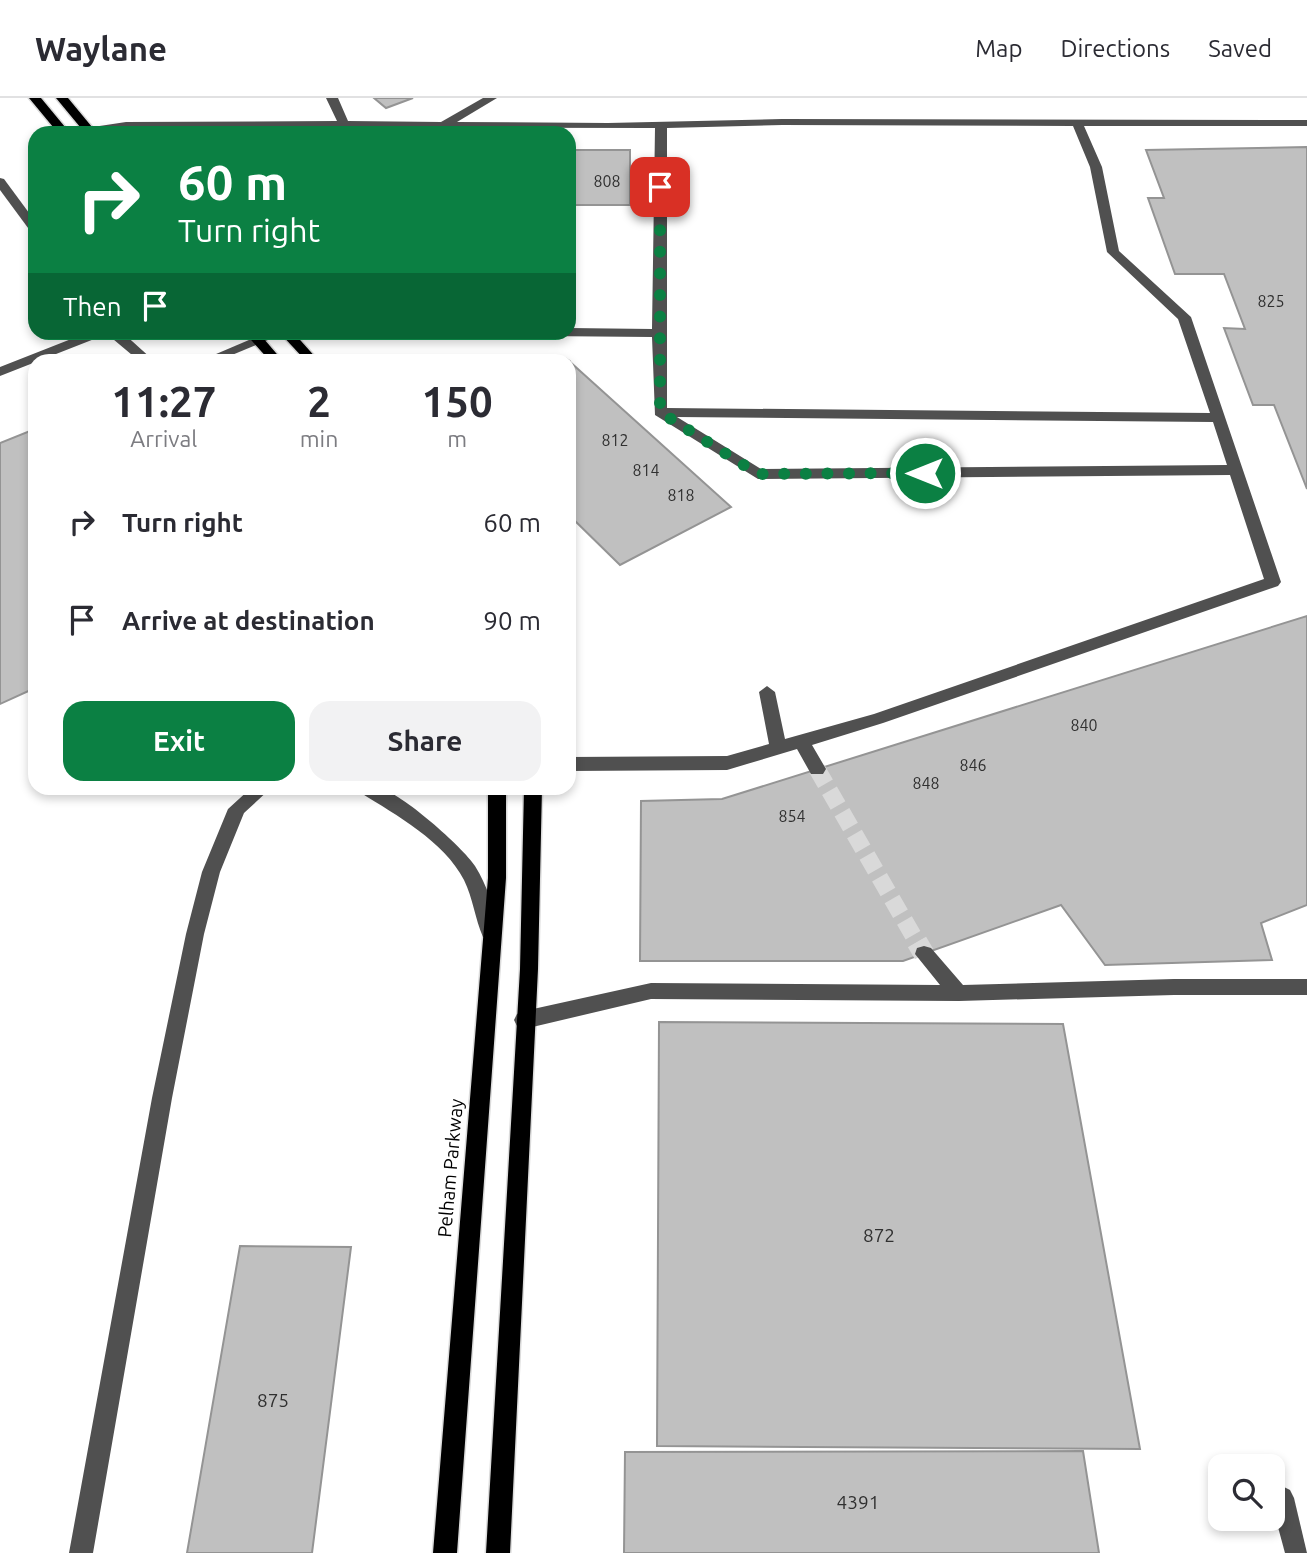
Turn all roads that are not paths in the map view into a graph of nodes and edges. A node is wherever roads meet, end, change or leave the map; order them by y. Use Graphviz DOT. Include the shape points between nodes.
graph roads {
  1 [pos="35,98"];
  2 [pos="62,98"];
  3 [pos="332,98"];
  4 [pos="491,98"];
  5 [pos="1077,122"];
  6 [pos="1307,123"];
  7 [pos="344,124"];
  8 [pos="442,125"];
  9 [pos="661,125"];
  10 [pos="58,126"];
  11 [pos="85,126"];
  12 [pos="119,126"];
  13 [pos="0,182"];
  14 [pos="28,220"];
  15 [pos="576,332"];
  16 [pos="659,333"];
  17 [pos="82,340"];
  18 [pos="122,340"];
  19 [pos="248,340"];
  20 [pos="257,340"];
  21 [pos="291,340"];
  22 [pos="46,354"];
  23 [pos="139,354"];
  24 [pos="221,354"];
  25 [pos="270,354"];
  26 [pos="306,354"];
  27 [pos="28,361"];
  28 [pos="0,372"];
  29 [pos="660,412"];
  30 [pos="1219,418"];
  31 [pos="1234,470"];
  32 [pos="767,692"];
  33 [pos="801,741"];
  34 [pos="778,747"];
  35 [pos="576,764"];
  36 [pos="817,769"];
  37 [pos="254,795"];
  38 [pos="378,795"];
  39 [pos="497,795"];
  40 [pos="533,795"];
  41 [pos="492,939"];
  42 [pos="924,954"];
  43 [pos="1307,987"];
  44 [pos="959,993"];
  45 [pos="524,1020"];
  46 [pos="1285,1509"];
  47 [pos="81,1553"];
  48 [pos="445,1553"];
  49 [pos="498,1553"];
  50 [pos="1297,1553"];
  1 -- 10 [label="main road"];
  2 -- 11 [label="main road"];
  3 -- 7 [label="street"];
  4 -- 8 [label="street"];
  5 -- 6 [label="street"];
  5 -- 9 [label="street"];
  5 -- 30 [label="street" via="1096,167 1114,252 1184,317"];
  7 -- 8 [label="street"];
  7 -- 12 [label="street"];
  8 -- 9 [label="street"];
  9 -- 16 [label="street"];
  13 -- 14 [label="street"];
  15 -- 16 [label="street"];
  16 -- 29 [label="street"];
  17 -- 22 [label="street"];
  18 -- 23 [label="street"];
  19 -- 24 [label="street"];
  20 -- 25 [label="main road"];
  21 -- 26 [label="main road"];
  27 -- 28 [label="street"];
  29 -- 30 [label="street"];
  29 -- 31 [label="street" via="758,474"];
  30 -- 31 [label="street"];
  31 -- 33 [label="street" via="1273,582"];
  32 -- 34 [label="street"];
  33 -- 34 [label="street"];
  33 -- 36 [label="street"];
  34 -- 35 [label="street" via="727,763"];
  37 -- 47 [label="street" via="237,809 211,872 195,934"];
  38 -- 41 [label="street" via="432,833 466,867 483,899"];
  39 -- 41 [label="main road, Pelham Parkway"];
  40 -- 45 [label="main road"];
  41 -- 48 [label="main road, Pelham Parkway"];
  42 -- 44 [label="street"];
  43 -- 44 [label="street"];
  44 -- 45 [label="street" via="651,991"];
  45 -- 49 [label="main road"];
  46 -- 50 [label="street"];
}
